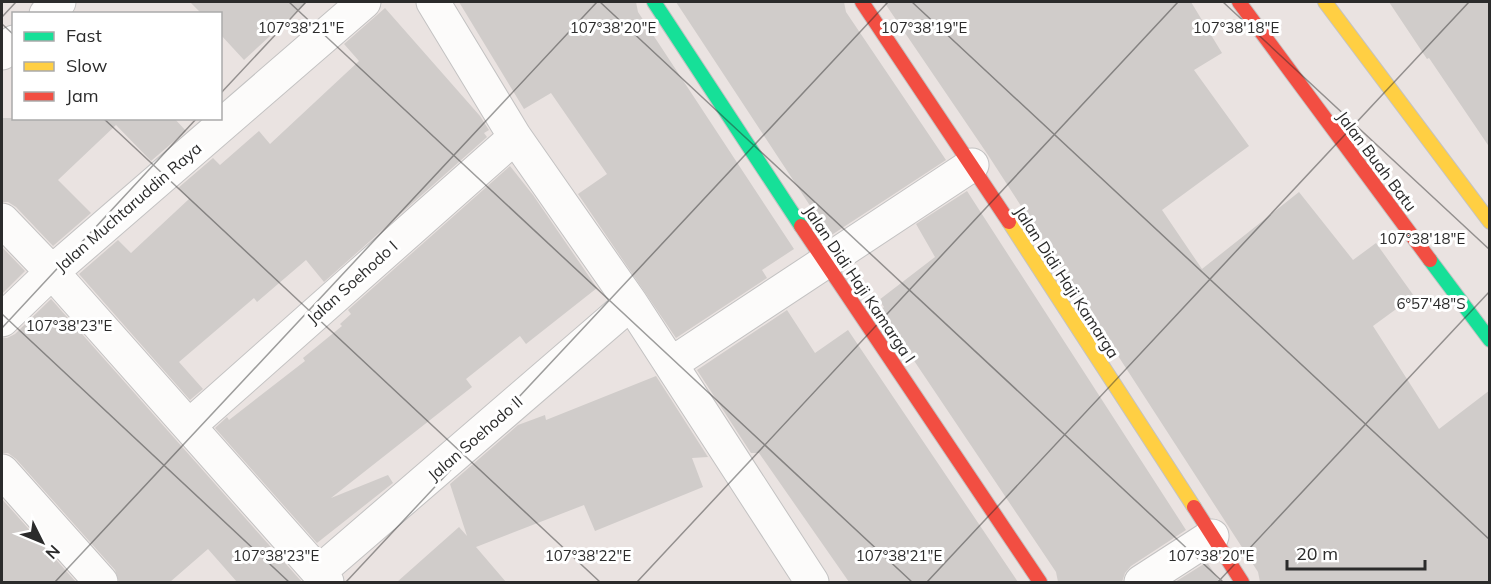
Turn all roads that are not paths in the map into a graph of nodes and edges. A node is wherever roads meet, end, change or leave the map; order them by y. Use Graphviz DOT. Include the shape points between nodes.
graph roads {
  1 [pos="364,2"];
  2 [pos="433,2"];
  3 [pos="654,2"];
  4 [pos="862,2"];
  5 [pos="1239,2"];
  6 [pos="1325,2"];
  7 [pos="515,137"];
  8 [pos="972,165"];
  9 [pos="2,220"];
  10 [pos="1490,222"];
  11 [pos="825,262"];
  12 [pos="52,272"];
  13 [pos="631,303"];
  14 [pos="2,320"];
  15 [pos="1490,340"];
  16 [pos="671,364"];
  17 [pos="189,426"];
  18 [pos="2,471"];
  19 [pos="1212,536"];
  20 [pos="323,577"];
  21 [pos="101,582"];
  22 [pos="811,582"];
  23 [pos="1040,582"];
  24 [pos="1141,582"];
  25 [pos="1242,582"];
  1 -- 12 [label="street, Jalan Muchtaruddin Raya"];
  2 -- 7 [label="street"];
  3 -- 11 [label="street, Jalan Didi Haji Kamarga I"];
  4 -- 8 [label="street, Jalan Didi Haji Kamarga"];
  5 -- 15 [label="street, Jalan Buah Batu"];
  6 -- 10 [label="street"];
  7 -- 13 [label="street"];
  7 -- 17 [label="street, Jalan Soehodo I"];
  8 -- 11 [label="street"];
  8 -- 19 [label="street, Jalan Didi Haji Kamarga"];
  9 -- 12 [label="street"];
  11 -- 16 [label="street"];
  11 -- 23 [label="street, Jalan Didi Haji Kamarga I"];
  12 -- 14 [label="street, Jalan Muchtaruddin Raya"];
  12 -- 17 [label="street"];
  13 -- 16 [label="street"];
  13 -- 20 [label="street, Jalan Soehodo II"];
  16 -- 22 [label="street"];
  17 -- 20 [label="street"];
  18 -- 21 [label="street"];
  19 -- 24 [label="street"];
  19 -- 25 [label="street, Jalan Didi Haji Kamarga"];
}
